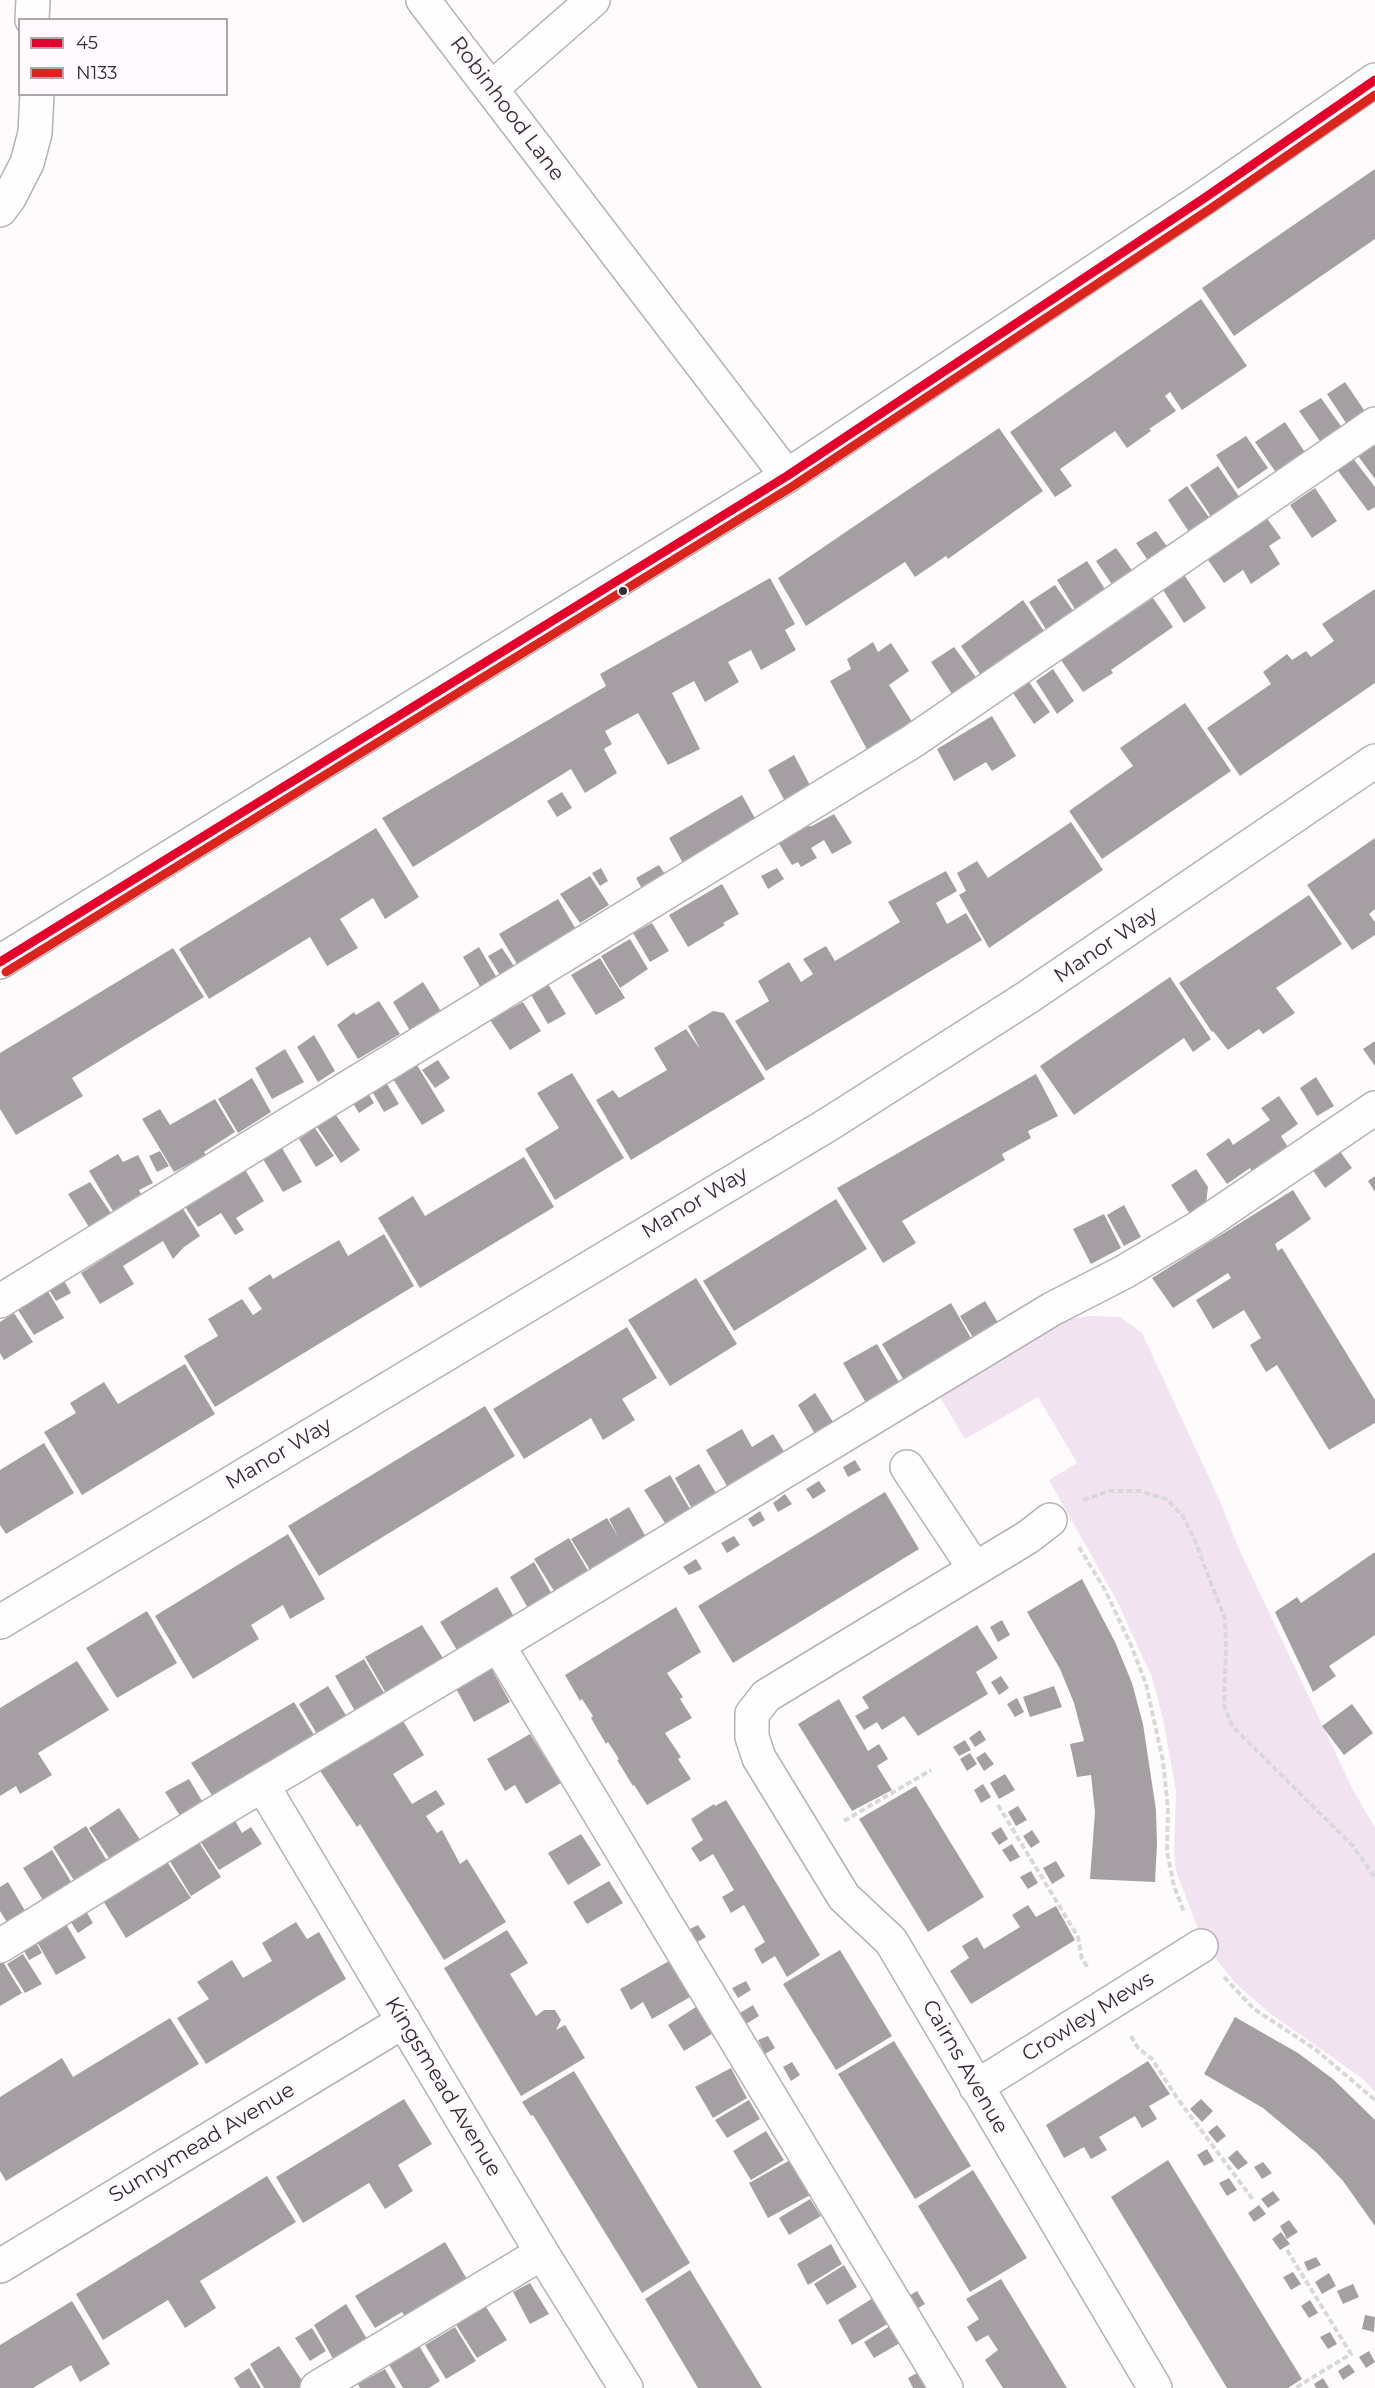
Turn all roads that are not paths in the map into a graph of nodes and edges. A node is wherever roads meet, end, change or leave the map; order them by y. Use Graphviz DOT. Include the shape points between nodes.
graph roads {
  1 [pos="33,0"];
  2 [pos="423,0"];
  3 [pos="593,0"];
  4 [pos="32,18"];
  5 [pos="1375,80"];
  6 [pos="492,88"];
  7 [pos="37,96"];
  8 [pos="0,210"];
  9 [pos="1375,424"];
  10 [pos="787,476"];
  11 [pos="1375,761"];
  12 [pos="0,962"];
  13 [pos="1375,1108"];
  14 [pos="0,1301"];
  15 [pos="907,1467"];
  16 [pos="1050,1520"];
  17 [pos="975,1569"];
  18 [pos="0,1622"];
  19 [pos="498,1645"];
  20 [pos="263,1786"];
  21 [pos="0,1946"];
  22 [pos="1201,1946"];
  23 [pos="404,2021"];
  24 [pos="976,2087"];
  25 [pos="542,2253"];
  26 [pos="0,2266"];
  27 [pos="317,2388"];
  28 [pos="626,2388"];
  29 [pos="946,2388"];
  30 [pos="1155,2388"];
  1 -- 4 [label="street"];
  2 -- 6 [label="street, Robinhood Lane"];
  3 -- 6 [label="street"];
  5 -- 10 [label="street"];
  6 -- 10 [label="street, Robinhood Lane"];
  7 -- 8 [label="street" via="35,133 27,163"];
  9 -- 14 [label="street" via="913,741"];
  10 -- 12 [label="street"];
  11 -- 18 [label="street, Manor Way" via="1038,991 829,1124"];
  13 -- 19 [label="street" via="1198,1228 1052,1309"];
  15 -- 17 [label="street"];
  16 -- 17 [label="street, Cairns Avenue"];
  17 -- 24 [label="street, Cairns Avenue" via="766,1696 752,1714 752,1737 759,1758 844,1897 891,1941"];
  19 -- 20 [label="street"];
  19 -- 29 [label="street"];
  20 -- 21 [label="street"];
  20 -- 23 [label="street, Kingsmead Avenue"];
  22 -- 24 [label="street, Crowley Mews"];
  23 -- 25 [label="street, Kingsmead Avenue"];
  23 -- 26 [label="street, Sunnymead Avenue"];
  24 -- 30 [label="street, Cairns Avenue"];
  25 -- 27 [label="street"];
  25 -- 28 [label="street, Kingsmead Avenue"];
}
